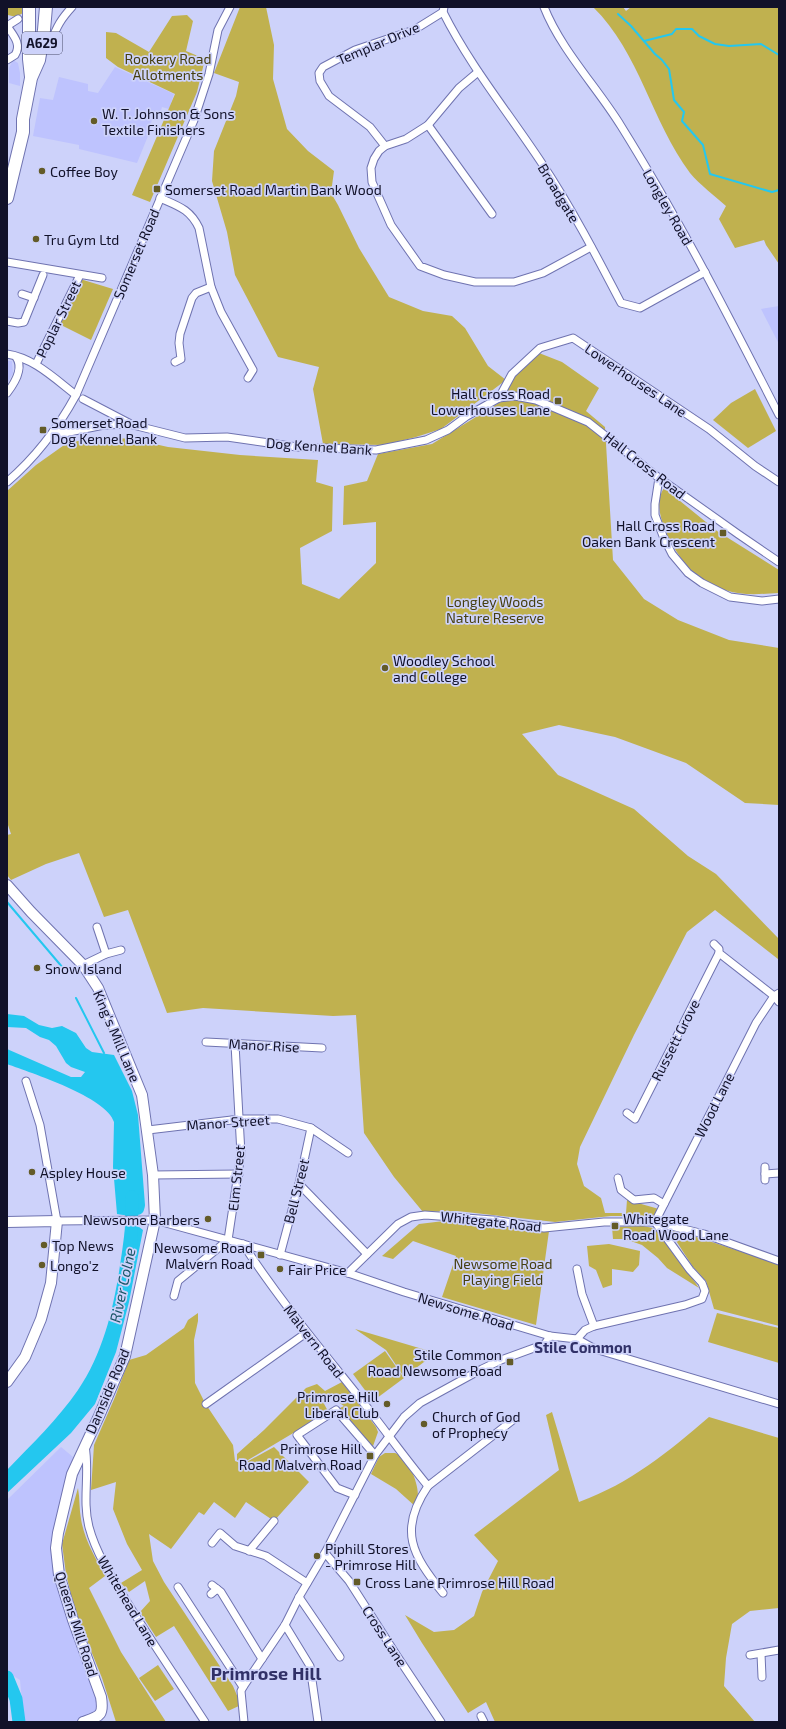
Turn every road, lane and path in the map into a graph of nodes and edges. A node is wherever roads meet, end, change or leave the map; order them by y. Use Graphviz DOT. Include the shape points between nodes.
graph roads {
  1 [pos="29,7"];
  2 [pos="37,7"];
  3 [pos="46,7"];
  4 [pos="72,7"];
  5 [pos="230,7"];
  6 [pos="544,7"];
  7 [pos="444,9"];
  8 [pos="18,19"];
  9 [pos="7,26"];
  10 [pos="54,45"];
  11 [pos="30,46"];
  12 [pos="9,60"];
  13 [pos="478,72"];
  14 [pos="31,78"];
  15 [pos="23,119"];
  16 [pos="428,125"];
  17 [pos="385,146"];
  18 [pos="7,165"];
  19 [pos="7,198"];
  20 [pos="160,198"];
  21 [pos="492,214"];
  22 [pos="591,246"];
  23 [pos="7,262"];
  24 [pos="705,272"];
  25 [pos="43,275"];
  26 [pos="80,275"];
  27 [pos="102,278"];
  28 [pos="211,287"];
  29 [pos="22,294"];
  30 [pos="34,298"];
  31 [pos="7,321"];
  32 [pos="7,354"];
  33 [pos="16,357"];
  34 [pos="181,361"];
  35 [pos="36,364"];
  36 [pos="248,378"];
  37 [pos="7,393"];
  38 [pos="76,395"];
  39 [pos="499,398"];
  40 [pos="83,399"];
  41 [pos="779,415"];
  42 [pos="129,424"];
  43 [pos="53,432"];
  44 [pos="659,478"];
  45 [pos="7,482"];
  46 [pos="779,482"];
  47 [pos="779,562"];
  48 [pos="779,599"];
  49 [pos="7,885"];
  50 [pos="97,927"];
  51 [pos="714,944"];
  52 [pos="121,950"];
  53 [pos="719,953"];
  54 [pos="106,954"];
  55 [pos="83,965"];
  56 [pos="777,997"];
  57 [pos="206,1042"];
  58 [pos="235,1044"];
  59 [pos="322,1048"];
  60 [pos="26,1080"];
  61 [pos="627,1113"];
  62 [pos="240,1119"];
  63 [pos="312,1128"];
  64 [pos="148,1130"];
  65 [pos="348,1153"];
  66 [pos="779,1173"];
  67 [pos="239,1174"];
  68 [pos="765,1174"];
  69 [pos="153,1175"];
  70 [pos="618,1178"];
  71 [pos="299,1184"];
  72 [pos="664,1204"];
  73 [pos="57,1221"];
  74 [pos="153,1221"];
  75 [pos="7,1222"];
  76 [pos="655,1222"];
  77 [pos="228,1240"];
  78 [pos="243,1244"];
  79 [pos="280,1254"];
  80 [pos="367,1254"];
  81 [pos="779,1261"];
  82 [pos="577,1269"];
  83 [pos="348,1274"];
  84 [pos="174,1296"];
  85 [pos="594,1326"];
  86 [pos="306,1332"];
  87 [pos="550,1336"];
  88 [pos="577,1339"];
  89 [pos="7,1382"];
  90 [pos="206,1404"];
  91 [pos="779,1404"];
  92 [pos="513,1420"];
  93 [pos="389,1435"];
  94 [pos="84,1445"];
  95 [pos="375,1455"];
  96 [pos="428,1486"];
  97 [pos="356,1494"];
  98 [pos="274,1521"];
  99 [pos="212,1543"];
  100 [pos="249,1551"];
  101 [pos="325,1553"];
  102 [pos="307,1583"];
  103 [pos="178,1587"];
  104 [pos="443,1593"];
  105 [pos="211,1594"];
  106 [pos="299,1597"];
  107 [pos="285,1625"];
  108 [pos="779,1650"];
  109 [pos="761,1654"];
  110 [pos="750,1655"];
  111 [pos="340,1657"];
  112 [pos="262,1659"];
  113 [pos="762,1677"];
  114 [pos="243,1687"];
  115 [pos="83,1722"];
  116 [pos="205,1722"];
  117 [pos="244,1722"];
  118 [pos="318,1722"];
  119 [pos="441,1722"];
  1 -- 11 [label="highway, A629"];
  2 -- 11 [label="highway" via="37,25"];
  3 -- 14 [label="highway, A629" via="39,60"];
  4 -- 10 [label="street" via="63,10 51,42"];
  5 -- 20 [label="street, Somerset Road" via="218,30 209,74 194,120"];
  6 -- 24 [label="street, Longley Road" via="559,36 621,125"];
  7 -- 13 [label="street, Broadgate" via="457,40"];
  7 -- 17 [label="street, Templar Drive" via="414,30 355,50 322,67 319,73 320,81 330,96 370,127"];
  8 -- 9 [label="street"];
  9 -- 12 [label="street" via="17,41 18,51"];
  11 -- 14 [label="highway, A629"];
  13 -- 16 [label="street" via="459,88"];
  13 -- 22 [label="street, Broadgate" via="542,164"];
  14 -- 15 [label="highway, A629"];
  15 -- 18 [label="highway, A629" via="14,135"];
  15 -- 19 [label="highway, A629" via="23,132"];
  16 -- 17 [label="street" via="406,139"];
  16 -- 21 [label="street"];
  17 -- 22 [label="street" via="374,159 371,168 372,182 391,225 420,266 475,282 514,282 544,273"];
  20 -- 28 [label="street" via="190,212 195,220"];
  20 -- 38 [label="street, Somerset Road"];
  22 -- 24 [label="street, Broadgate" via="621,303 640,308"];
  23 -- 26 [label="street, Poplar Street"];
  24 -- 41 [label="street, Longley Road"];
  25 -- 30 [label="street"];
  26 -- 27 [label="street, Poplar Street"];
  26 -- 35 [label="street, Poplar Street"];
  28 -- 34 [label="street" via="196,293 192,298 180,334"];
  28 -- 36 [label="street" via="221,312 256,371"];
  29 -- 30 [label="street"];
  30 -- 31 [label="street" via="24,322"];
  32 -- 33 [label="street"];
  33 -- 35 [label="street"];
  33 -- 37 [label="street" via="16,381"];
  35 -- 38 [label="street"];
  38 -- 43 [label="street, Somerset Road"];
  39 -- 42 [label="street, Dog Kennel Bank" via="448,430 426,440 376,450 297,447 227,437 185,438"];
  39 -- 44 [label="street, Hall Cross Road" via="515,396 536,400 588,422"];
  39 -- 46 [label="street, Lowerhouses Lane" via="512,374 540,348 573,338 709,429"];
  40 -- 42 [label="street, Dog Kennel Bank"];
  42 -- 43 [label="street, Dog Kennel Bank" via="104,425 64,433"];
  43 -- 45 [label="street, Somerset Road"];
  44 -- 47 [label="street, Hall Cross Road"];
  44 -- 48 [label="street" via="655,515 672,554 688,573 730,597 762,602"];
  49 -- 55 [label="street, King's Mill Lane"];
  50 -- 54 [label="street"];
  51 -- 53 [label="street"];
  52 -- 54 [label="street"];
  53 -- 56 [label="street"];
  53 -- 61 [label="street, Russett Grove" via="635,1118"];
  54 -- 55 [label="street"];
  55 -- 64 [label="street, King's Mill Lane" via="98,988 142,1095"];
  56 -- 72 [label="street, Wood Lane" via="756,1023"];
  57 -- 58 [label="street, Manor Rise"];
  58 -- 59 [label="street, Manor Rise"];
  58 -- 62 [label="street, Elm Street"];
  60 -- 73 [label="street" via="40,1125"];
  62 -- 63 [label="street, Manor Street" via="278,1118"];
  62 -- 64 [label="street, Manor Street"];
  62 -- 67 [label="street, Elm Street"];
  63 -- 65 [label="street, Manor Street"];
  63 -- 71 [label="street, Bell Street"];
  64 -- 69 [label="street, King's Mill Lane"];
  66 -- 68 [label="street"];
  67 -- 69 [label="street"];
  67 -- 77 [label="street, Elm Street"];
  69 -- 74 [label="street, King's Mill Lane"];
  70 -- 72 [label="street" via="621,1190 634,1200 654,1198"];
  71 -- 79 [label="street, Bell Street"];
  71 -- 80 [label="street"];
  72 -- 76 [label="street, Wood Lane"];
  73 -- 74 [label="street, Newsome Road"];
  73 -- 75 [label="street"];
  73 -- 89 [label="street" via="51,1283 41,1319 25,1357"];
  74 -- 77 [label="street, Newsome Road"];
  74 -- 94 [label="street, Damside Road" via="125,1356"];
  76 -- 80 [label="street, Whitegate Road" via="604,1222 544,1228 492,1220 425,1215 411,1217 398,1224"];
  76 -- 81 [label="street, Whitegate Road" via="704,1234"];
  76 -- 85 [label="street" via="702,1283 705,1291 702,1299"];
  77 -- 78 [label="street, Newsome Road"];
  77 -- 84 [label="street" via="178,1281"];
  78 -- 79 [label="street, Newsome Road"];
  78 -- 86 [label="street, Malvern Road"];
  79 -- 83 [label="street, Newsome Road"];
  80 -- 83 [label="street, Whitegate Road"];
  82 -- 85 [label="street" via="582,1294"];
  83 -- 87 [label="street, Newsome Road"];
  85 -- 88 [label="street" via="585,1330"];
  86 -- 90 [label="street"];
  86 -- 93 [label="street, Malvern Road"];
  87 -- 88 [label="street, Newsome Road"];
  87 -- 93 [label="street" via="545,1344 501,1360 420,1403"];
  88 -- 91 [label="street, Newsome Road" via="596,1349"];
  92 -- 96 [label="street"];
  93 -- 95 [label="street"];
  93 -- 96 [label="street, Malvern Road"];
  94 -- 115 [label="street, Queens Mill Road" via="72,1474 56,1548 62,1586 101,1697 102,1712"];
  94 -- 116 [label="street, Whitehead Lane" via="87,1461 86,1515 96,1546 109,1574"];
  95 -- 97 [label="street"];
  95 -- 97 [label="street" via="336,1410 296,1435 337,1488"];
  96 -- 104 [label="street" via="418,1500 411,1525 413,1549"];
  97 -- 101 [label="street"];
  98 -- 100 [label="street"];
  99 -- 100 [label="street" via="220,1533 235,1546"];
  100 -- 102 [label="street" via="266,1556"];
  101 -- 102 [label="street"];
  101 -- 119 [label="street, Cross Lane" via="349,1581"];
  102 -- 106 [label="street"];
  103 -- 114 [label="street"];
  105 -- 112 [label="street" via="215,1587 220,1592"];
  106 -- 107 [label="street"];
  106 -- 111 [label="street"];
  107 -- 112 [label="street"];
  107 -- 118 [label="street" via="310,1666"];
  108 -- 109 [label="street"];
  109 -- 110 [label="street"];
  109 -- 113 [label="street"];
  112 -- 114 [label="street"];
  114 -- 117 [label="street" via="241,1692"];
}
